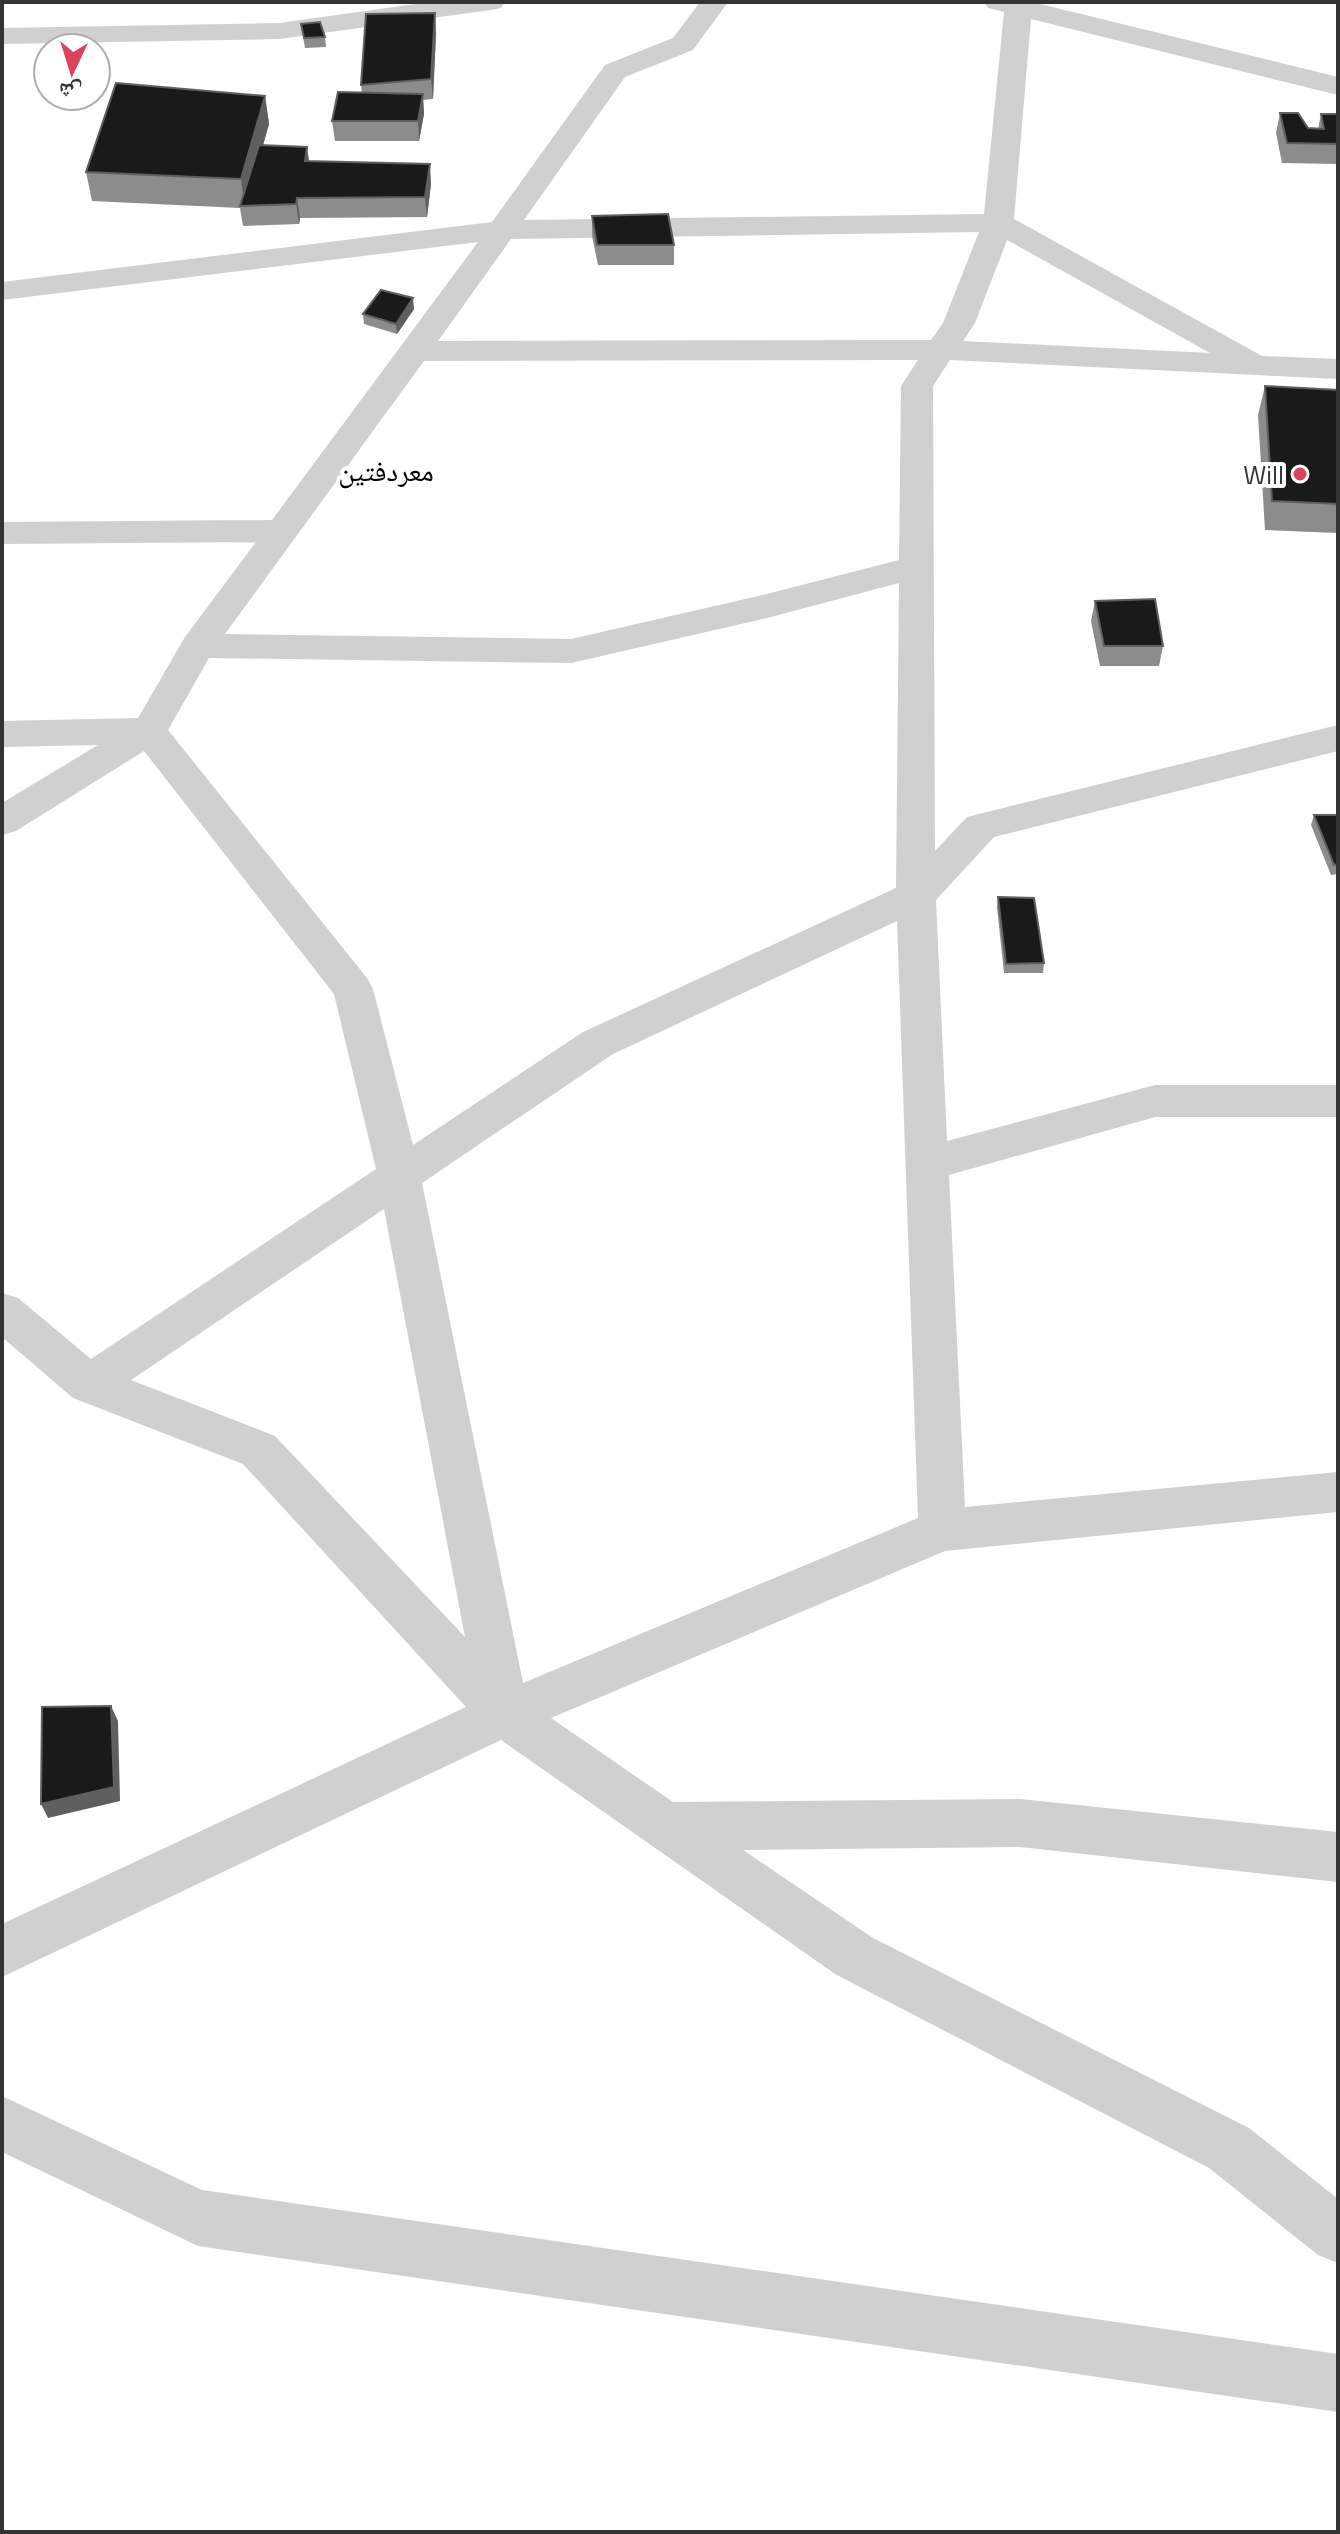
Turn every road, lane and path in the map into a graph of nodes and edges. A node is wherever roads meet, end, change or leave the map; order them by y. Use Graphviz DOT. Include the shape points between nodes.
graph roads {
  1 [pos="491,2"];
  2 [pos="714,2"];
  3 [pos="1008,4"];
  4 [pos="2,36"];
  5 [pos="1338,86"];
  6 [pos="998,223"];
  7 [pos="501,230"];
  8 [pos="2,291"];
  9 [pos="940,350"];
  10 [pos="413,351"];
  11 [pos="1255,365"];
  12 [pos="1338,369"];
  13 [pos="279,531"];
  14 [pos="2,533"];
  15 [pos="916,567"];
  16 [pos="198,646"];
  17 [pos="149,731"];
  18 [pos="2,734"];
  19 [pos="1338,738"];
  20 [pos="2,821"];
  21 [pos="916,896"];
  22 [pos="1338,1101"];
  23 [pos="927,1164"];
  24 [pos="399,1176"];
  25 [pos="2,1311"];
  26 [pos="89,1384"];
  27 [pos="1338,1492"];
  28 [pos="942,1530"];
  29 [pos="504,1714"];
  30 [pos="665,1826"];
  31 [pos="1338,1857"];
  32 [pos="2,1951"];
  33 [pos="2,2123"];
  34 [pos="1338,2235"];
  35 [pos="1338,2383"];
  1 -- 4 [label="street" via="279,31"];
  2 -- 7 [label="street" via="683,44 615,71"];
  3 -- 5 [label="street"];
  3 -- 6 [label="street"];
  6 -- 7 [label="street"];
  6 -- 9 [label="street" via="959,323"];
  6 -- 11 [label="street"];
  7 -- 8 [label="street"];
  7 -- 10 [label="street"];
  9 -- 10 [label="street"];
  9 -- 11 [label="street"];
  9 -- 15 [label="street" via="917,386"];
  10 -- 13 [label="street"];
  11 -- 12 [label="street"];
  13 -- 14 [label="street"];
  13 -- 16 [label="street"];
  15 -- 16 [label="street" via="571,651"];
  15 -- 21 [label="street"];
  16 -- 17 [label="street"];
  17 -- 18 [label="street"];
  17 -- 20 [label="street"];
  17 -- 24 [label="street" via="353,989"];
  19 -- 21 [label="street" via="981,827"];
  21 -- 23 [label="street"];
  21 -- 24 [label="street" via="598,1043"];
  22 -- 23 [label="street" via="1155,1101"];
  23 -- 28 [label="street"];
  24 -- 26 [label="street"];
  24 -- 29 [label="street"];
  25 -- 26 [label="street"];
  26 -- 29 [label="street" via="259,1450"];
  27 -- 28 [label="street"];
  28 -- 29 [label="street"];
  29 -- 30 [label="street"];
  29 -- 32 [label="street"];
  30 -- 31 [label="street" via="1020,1823"];
  30 -- 34 [label="street" via="854,1956 1229,2148"];
  33 -- 35 [label="street" via="198,2218"];
}
